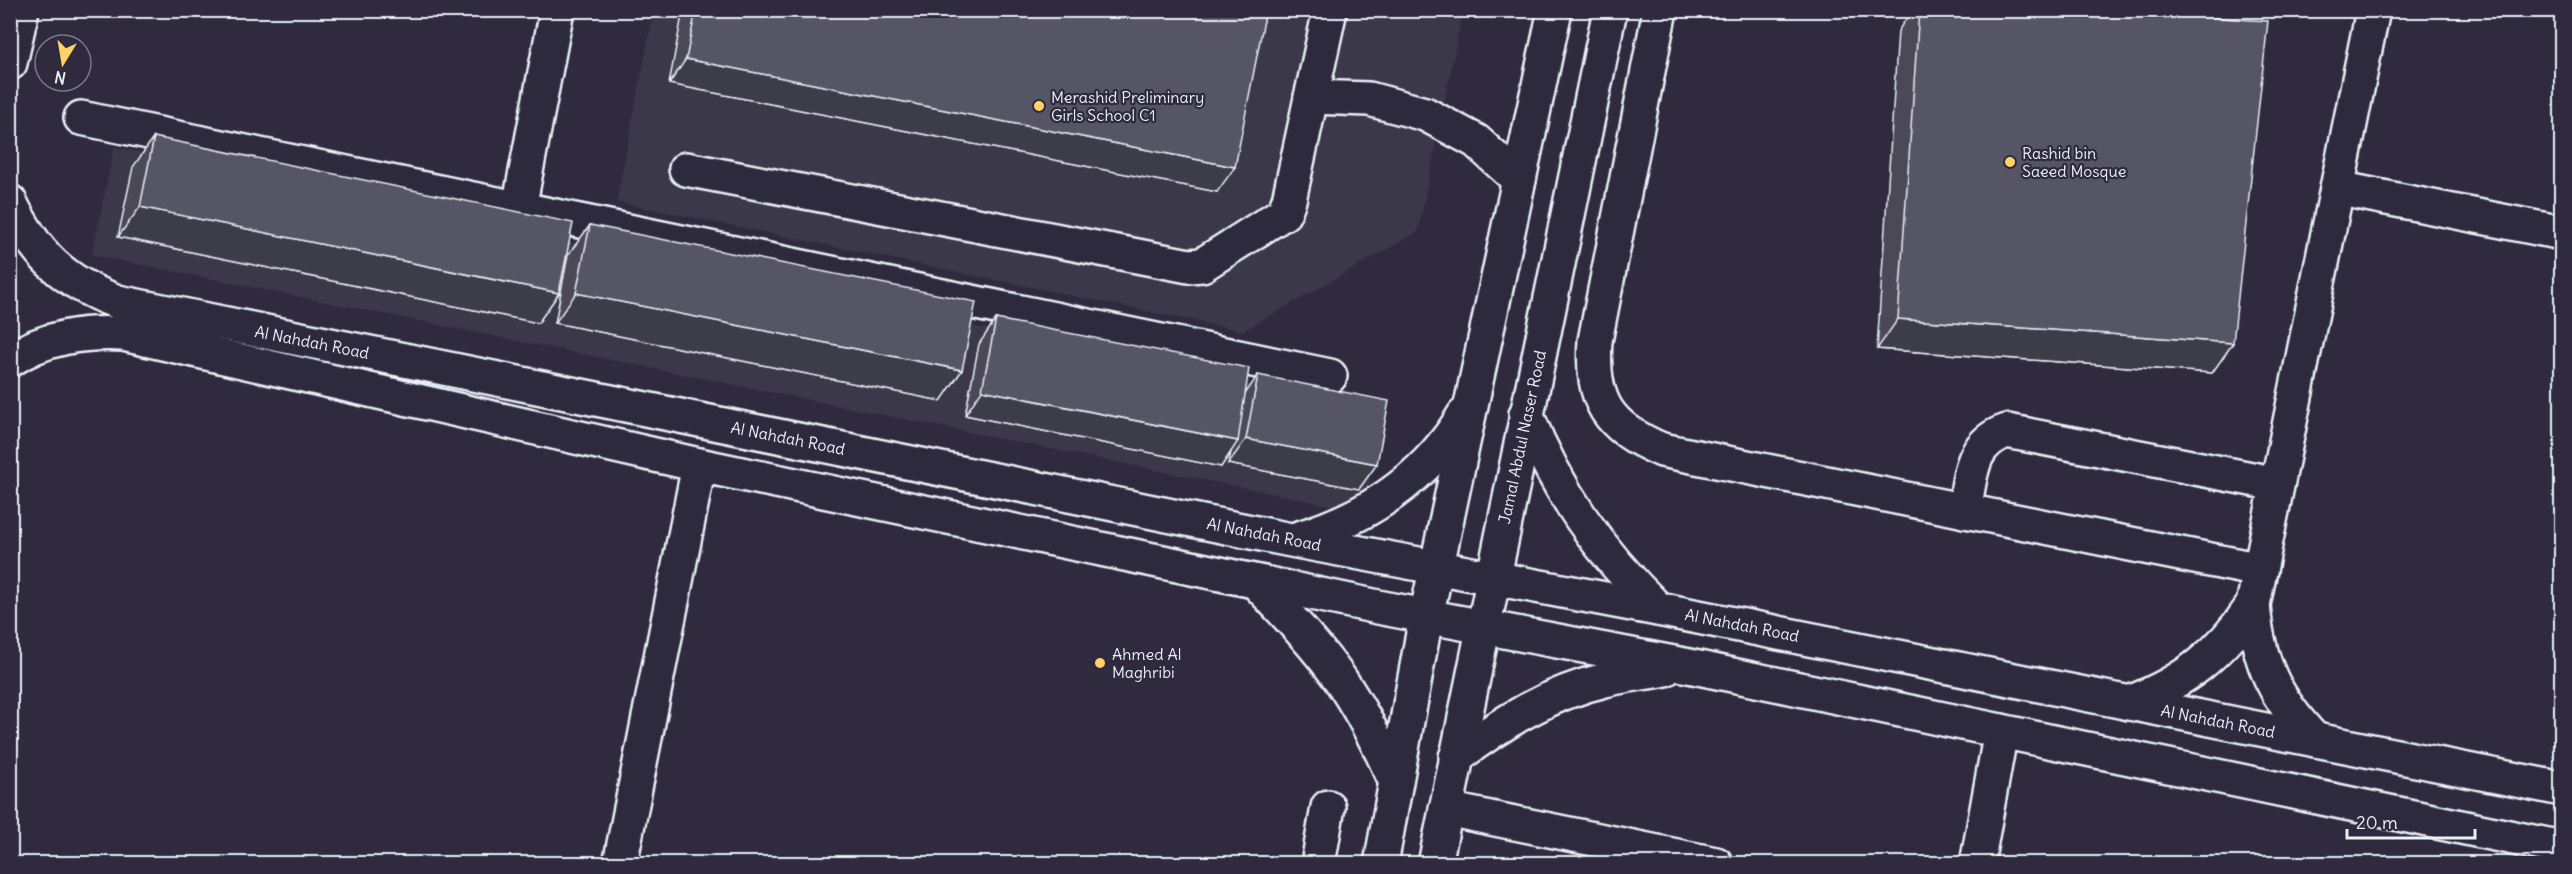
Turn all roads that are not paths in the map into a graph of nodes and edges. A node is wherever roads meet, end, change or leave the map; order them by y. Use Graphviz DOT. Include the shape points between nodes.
graph roads {
  1 [pos="22,10"];
  2 [pos="557,10"];
  3 [pos="1330,10"];
  4 [pos="1555,10"];
  5 [pos="1610,10"];
  6 [pos="1660,10"];
  7 [pos="2373,10"];
  8 [pos="12,46"];
  9 [pos="1311,97"];
  10 [pos="81,118"];
  11 [pos="686,169"];
  12 [pos="1519,180"];
  13 [pos="2337,188"];
  14 [pos="10,202"];
  15 [pos="519,208"];
  16 [pos="2562,233"];
  17 [pos="10,360"];
  18 [pos="1330,376"];
  19 [pos="1472,403"];
  20 [pos="1526,414"];
  21 [pos="699,465"];
  22 [pos="2277,484"];
  23 [pos="1964,511"];
  24 [pos="1291,540"];
  25 [pos="1437,568"];
  26 [pos="2260,570"];
  27 [pos="1492,578"];
  28 [pos="1256,582"];
  29 [pos="2253,604"];
  30 [pos="1658,609"];
  31 [pos="1426,617"];
  32 [pos="1482,628"];
  33 [pos="1684,666"];
  34 [pos="2129,703"];
  35 [pos="2001,731"];
  36 [pos="2315,740"];
  37 [pos="1456,757"];
  38 [pos="1395,780"];
  39 [pos="2562,789"];
  40 [pos="1328,807"];
  41 [pos="1446,809"];
  42 [pos="2562,848"];
  43 [pos="620,864"];
  44 [pos="1318,864"];
  45 [pos="1381,864"];
  46 [pos="1435,864"];
  47 [pos="1716,864"];
  48 [pos="1977,864"];
  1 -- 8 [label="street"];
  2 -- 15 [label="street"];
  3 -- 9 [label="street"];
  4 -- 12 [label="street"];
  5 -- 20 [label="street, Jamal Abdul Naser Road"];
  6 -- 23 [label="street" via="1595,341 1593,370 1600,397 1615,421 1636,439 1662,450"];
  7 -- 13 [label="street"];
  9 -- 11 [label="street" via="1284,213 1202,265 1189,266"];
  9 -- 12 [label="street" via="1369,99 1425,114 1476,141"];
  10 -- 15 [label="street"];
  12 -- 19 [label="street"];
  13 -- 16 [label="street"];
  13 -- 22 [label="street"];
  14 -- 24 [label="street, Al Nahdah Road" via="27,235 57,269 76,284 118,302"];
  15 -- 18 [label="street"];
  17 -- 21 [label="street, Al Nahdah Road" via="45,342 71,335 123,334"];
  19 -- 24 [label="street" via="1452,436 1397,492 1364,513"];
  19 -- 25 [label="street"];
  20 -- 27 [label="street, Jamal Abdul Naser Road"];
  20 -- 30 [label="street" via="1580,520"];
  21 -- 28 [label="street, Al Nahdah Road"];
  21 -- 43 [label="street"];
  22 -- 23 [label="street" via="2007,431 1981,446"];
  22 -- 26 [label="street"];
  23 -- 26 [label="street"];
  24 -- 25 [label="street, Al Nahdah Road"];
  25 -- 27 [label="street, Al Nahdah Road"];
  25 -- 31 [label="street"];
  26 -- 29 [label="street"];
  27 -- 30 [label="street, Al Nahdah Road"];
  27 -- 32 [label="street, Jamal Abdul Naser Road"];
  28 -- 31 [label="street, Al Nahdah Road"];
  28 -- 38 [label="street" via="1340,680 1371,729"];
  29 -- 34 [label="street" via="2221,647 2201,665 2179,681"];
  29 -- 36 [label="street" via="2256,635 2272,683 2294,718"];
  30 -- 34 [label="street, Al Nahdah Road"];
  31 -- 32 [label="street, Al Nahdah Road"];
  31 -- 38 [label="street"];
  32 -- 33 [label="street, Al Nahdah Road"];
  32 -- 37 [label="street, Jamal Abdul Naser Road"];
  33 -- 35 [label="street, Al Nahdah Road"];
  33 -- 37 [label="street" via="1604,680 1564,693 1490,732"];
  34 -- 36 [label="street, Al Nahdah Road"];
  35 -- 42 [label="street, Al Nahdah Road"];
  35 -- 48 [label="street"];
  36 -- 39 [label="street, Al Nahdah Road"];
  37 -- 41 [label="street, Jamal Abdul Naser Road"];
  38 -- 45 [label="street"];
  40 -- 44 [label="street"];
  41 -- 46 [label="street, Jamal Abdul Naser Road"];
  41 -- 47 [label="street"];
}
